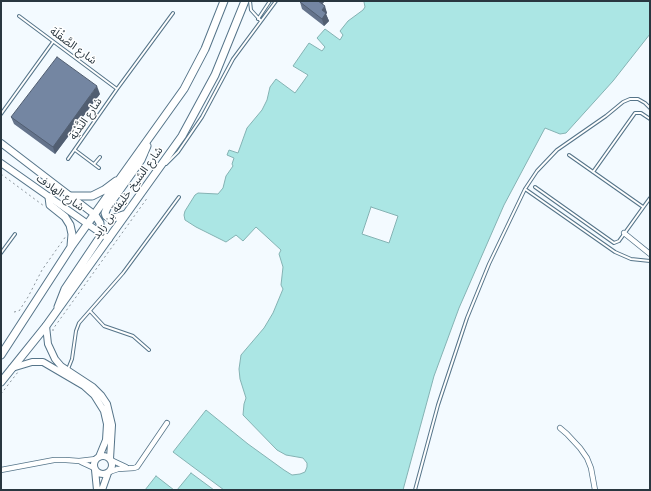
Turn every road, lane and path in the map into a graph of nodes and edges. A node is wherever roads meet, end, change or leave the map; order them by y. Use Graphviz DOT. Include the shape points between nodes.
graph roads {
  1 [pos="224,1"];
  2 [pos="245,1"];
  3 [pos="250,1"];
  4 [pos="270,1"];
  5 [pos="276,1"];
  6 [pos="172,14"];
  7 [pos="19,16"];
  8 [pos="258,19"];
  9 [pos="261,21"];
  10 [pos="53,42"];
  11 [pos="117,89"];
  12 [pos="650,108"];
  13 [pos="1,114"];
  14 [pos="650,119"];
  15 [pos="148,140"];
  16 [pos="1,143"];
  17 [pos="75,150"];
  18 [pos="569,155"];
  19 [pos="100,157"];
  20 [pos="68,159"];
  21 [pos="1,163"];
  22 [pos="94,164"];
  23 [pos="99,168"];
  24 [pos="158,170"];
  25 [pos="593,172"];
  26 [pos="1,174"];
  27 [pos="122,176"];
  28 [pos="535,187"];
  29 [pos="525,188"];
  30 [pos="71,196"];
  31 [pos="49,197"];
  32 [pos="148,197"];
  33 [pos="179,197"];
  34 [pos="650,198"];
  35 [pos="44,206"];
  36 [pos="643,207"];
  37 [pos="126,214"];
  38 [pos="95,215"];
  39 [pos="88,225"];
  40 [pos="65,232"];
  41 [pos="100,233"];
  42 [pos="624,233"];
  43 [pos="15,234"];
  44 [pos="109,239"];
  45 [pos="71,247"];
  46 [pos="1,253"];
  47 [pos="650,254"];
  48 [pos="650,261"];
  49 [pos="57,311"];
  50 [pos="90,311"];
  51 [pos="14,312"];
  52 [pos="46,326"];
  53 [pos="53,336"];
  54 [pos="149,350"];
  55 [pos="2,354"];
  56 [pos="12,368"];
  57 [pos="21,368"];
  58 [pos="68,370"];
  59 [pos="1,382"];
  60 [pos="1,394"];
  61 [pos="167,424"];
  62 [pos="560,428"];
  63 [pos="97,458"];
  64 [pos="111,459"];
  65 [pos="79,461"];
  66 [pos="128,468"];
  67 [pos="95,469"];
  68 [pos="1,470"];
  69 [pos="108,472"];
  70 [pos="97,490"];
  71 [pos="102,490"];
  72 [pos="415,490"];
  73 [pos="595,490"];
  1 -- 15 [label="main road, شارع الشيخ خليفة بن زايد" via="206,49 192,76"];
  2 -- 24 [label="main road, شارع الشيخ خليفة بن زايد" via="208,89 182,136"];
  3 -- 8 [label="lane" via="251,10"];
  4 -- 8 [label="lane"];
  5 -- 9 [label="lane"];
  6 -- 11 [label="lane, شارع النَّدْيَة"];
  7 -- 10 [label="lane, شارع الصَّقْلَة"];
  8 -- 9 [label="lane"];
  9 -- 24 [label="lane" via="233,59 197,125 174,157"];
  10 -- 11 [label="lane, شارع الصَّقْلَة"];
  10 -- 13 [label="lane"];
  11 -- 17 [label="lane, شارع النَّدْيَة"];
  12 -- 29 [label="lane" via="638,99 623,102 553,153"];
  14 -- 25 [label="lane" via="641,113 635,113"];
  15 -- 27 [label="main road, شارع الشيخ خليفة بن زايد"];
  15 -- 37 [label="main road" via="141,160 105,213 111,219"];
  16 -- 30 [label="street, شارع الهادف"];
  17 -- 20 [label="lane, شارع النَّدْيَة"];
  17 -- 22 [label="lane"];
  18 -- 25 [label="lane"];
  19 -- 22 [label="lane"];
  21 -- 31 [label="street, شارع الهادف"];
  22 -- 23 [label="lane"];
  24 -- 37 [label="main road, شارع الشيخ خليفة بن زايد"];
  25 -- 36 [label="lane"];
  26 -- 35 [label="path"];
  27 -- 30 [label="main road" via="98,193 85,197"];
  27 -- 38 [label="main road, شارع الشيخ خليفة بن زايد"];
  28 -- 42 [label="lane" via="612,242 617,242"];
  29 -- 48 [label="lane" via="619,255 637,261"];
  29 -- 72 [label="lane" via="467,318 438,405"];
  30 -- 38 [label="street, شارع الهادف"];
  31 -- 39 [label="street, شارع الهادف"];
  31 -- 45 [label="main road" via="50,206 65,217 70,225"];
  32 -- 53 [label="path" via="53,329"];
  33 -- 50 [label="lane" via="132,262"];
  34 -- 36 [label="lane"];
  36 -- 42 [label="lane"];
  37 -- 44 [label="main road, شارع الشيخ خليفة بن زايد"];
  38 -- 39 [label="main road, شارع الشيخ خليفة بن زايد"];
  38 -- 41 [label="main road" via="100,223"];
  39 -- 41 [label="street, شارع الهادف"];
  39 -- 45 [label="main road, شارع الشيخ خليفة بن زايد"];
  40 -- 51 [label="path" via="66,236 42,270 28,297 19,311"];
  41 -- 44 [label="street, شارع الهادف"];
  41 -- 49 [label="main road" via="95,245 65,289"];
  42 -- 47 [label="street"];
  43 -- 46 [label="lane"];
  44 -- 49 [label="main road, شارع الشيخ خليفة بن زايد"];
  45 -- 55 [label="main road, شارع الشيخ خليفة بن زايد"];
  49 -- 52 [label="main road, شارع الشيخ خليفة بن زايد"];
  50 -- 54 [label="lane" via="104,326 133,336"];
  50 -- 58 [label="lane" via="78,327"];
  52 -- 56 [label="main road, شارع الشيخ خليفة بن زايد"];
  52 -- 58 [label="street" via="46,338 52,354 61,366"];
  56 -- 59 [label="main road, شارع الشيخ خليفة بن زايد"];
  56 -- 63 [label="street" via="32,362 43,362 84,386 94,395 104,411 106,424 106,440"];
  57 -- 60 [label="path"];
  58 -- 64 [label="street" via="93,387 107,404 112,425"];
  61 -- 66 [label="street" via="139,466"];
  62 -- 73 [label="street" via="580,448 586,458 591,468"];
  63 -- 64 [label="street" via="105,456"];
  63 -- 65 [label="street"];
  63 -- 67 [label="street" via="94,462"];
  64 -- 66 [label="street"];
  64 -- 69 [label="street" via="112,466"];
  65 -- 67 [label="street"];
  65 -- 68 [label="street" via="54,460"];
  66 -- 69 [label="street"];
  67 -- 69 [label="street" via="100,473"];
  67 -- 70 [label="street"];
  69 -- 71 [label="street"];
}
